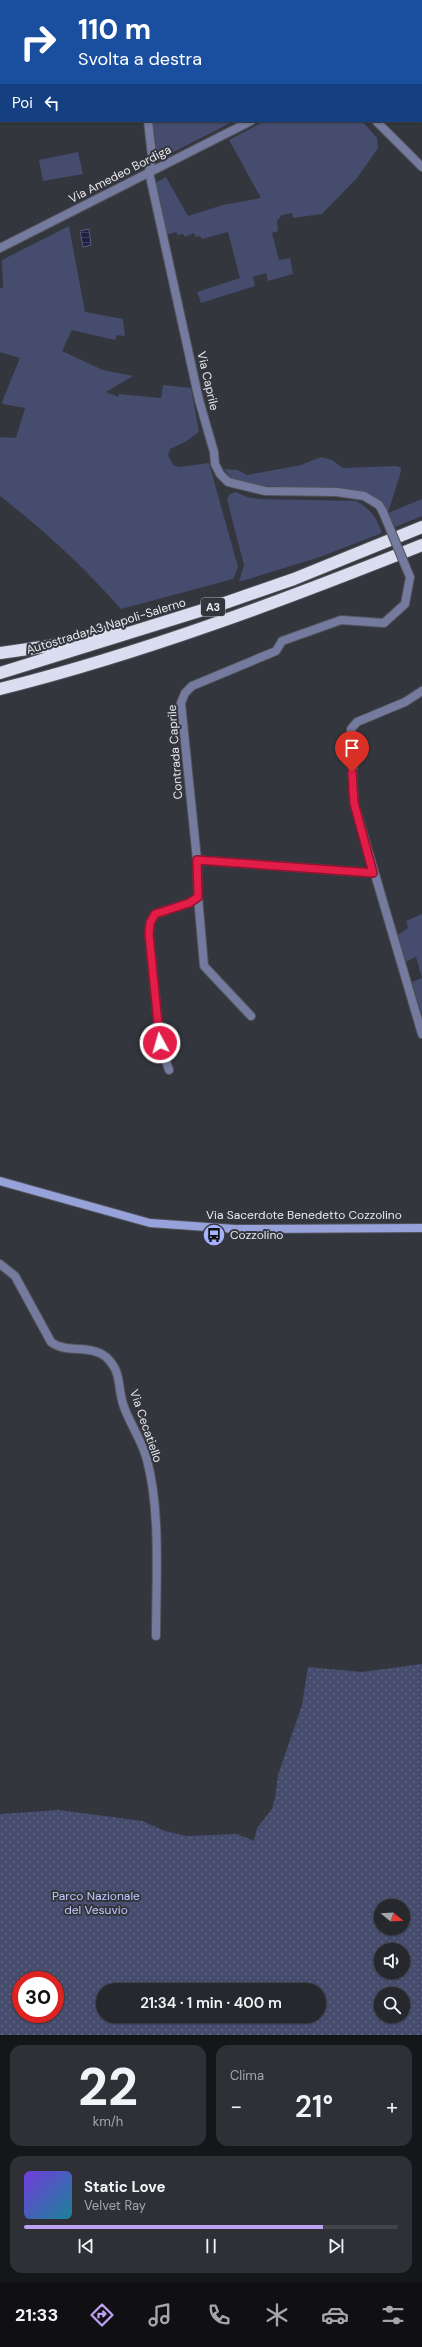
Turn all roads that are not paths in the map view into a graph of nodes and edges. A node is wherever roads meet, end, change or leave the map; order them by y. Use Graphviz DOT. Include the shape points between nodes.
graph roads {
  1 [pos="148,122"];
  2 [pos="249,122"];
  3 [pos="377,122"];
  4 [pos="422,167"];
  5 [pos="149,172"];
  6 [pos="0,248"];
  7 [pos="422,527"];
  8 [pos="422,545"];
  9 [pos="410,576"];
  10 [pos="222,604"];
  11 [pos="0,653"];
  12 [pos="0,672"];
  13 [pos="0,689"];
  14 [pos="422,691"];
  15 [pos="197,860"];
  16 [pos="373,873"];
  17 [pos="198,897"];
  18 [pos="251,1016"];
  19 [pos="422,1034"];
  20 [pos="169,1070"];
  21 [pos="0,1181"];
  22 [pos="422,1228"];
  23 [pos="0,1264"];
  24 [pos="156,1636"];
  1 -- 5 [label="street, Via Caprile" via="152,156"];
  2 -- 5 [label="street, Via Amedeo Bordiga"];
  3 -- 4 [label="street"];
  5 -- 6 [label="street, Via Amedeo Bordiga"];
  5 -- 9 [label="street, Via Caprile, bridge" via="199,400 215,464 220,474 228,482 265,491 337,492 364,496 379,505"];
  7 -- 10 [label="highway, Autostrada A3 Napoli-Salerno / A3" via="294,579"];
  8 -- 13 [label="highway, A3" via="196,630"];
  9 -- 15 [label="street, Contrada Caprile" via="405,604 384,623 341,620 326,625 282,641 276,651 192,686 185,693 181,703"];
  10 -- 11 [label="highway" via="175,612 49,646"];
  10 -- 12 [label="highway, Autostrada A3 Napoli-Salerno / A3"];
  14 -- 16 [label="street" via="404,702 357,722 351,729 354,803"];
  15 -- 16 [label="street"];
  15 -- 17 [label="street, Contrada Caprile"];
  16 -- 19 [label="street"];
  17 -- 18 [label="street, Contrada Caprile" via="204,966"];
  17 -- 20 [label="street" via="189,903 155,914 150,923 160,1043"];
  21 -- 22 [label="main road, Via Sacerdote Benedetto Cozzolino" via="150,1223 235,1229"];
  23 -- 24 [label="street, Via Cecatiello" via="15,1276 51,1342 57,1346 93,1351 104,1356 116,1368 123,1405 147,1459 154,1501"];
}
